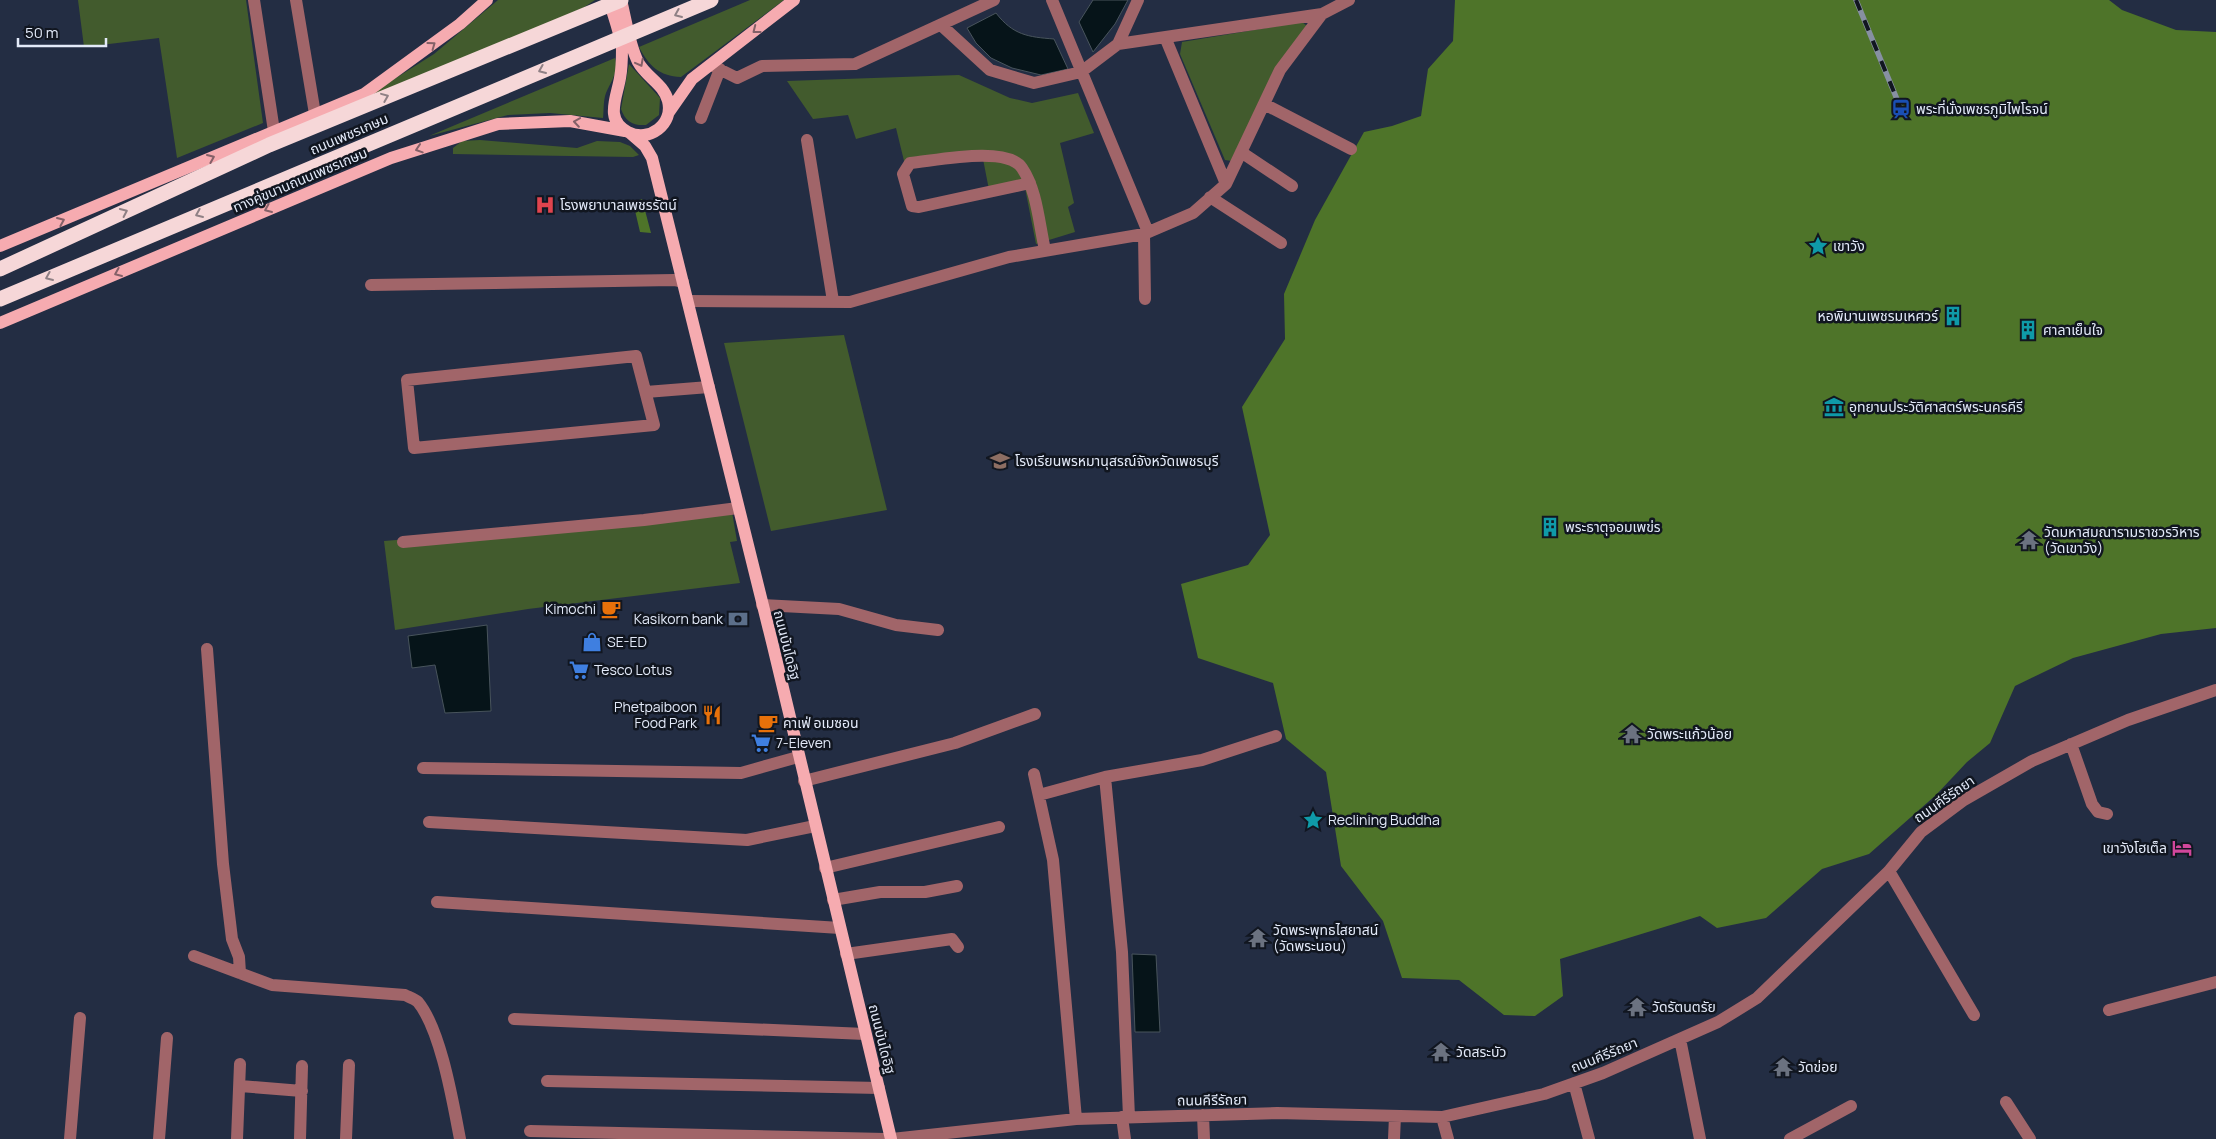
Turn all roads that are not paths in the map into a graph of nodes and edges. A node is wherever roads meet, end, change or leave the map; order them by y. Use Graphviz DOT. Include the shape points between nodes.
graph roads {
  1 [pos="254,0"];
  2 [pos="296,0"];
  3 [pos="487,0"];
  4 [pos="609,0"];
  5 [pos="621,0"];
  6 [pos="711,0"];
  7 [pos="794,0"];
  8 [pos="994,0"];
  9 [pos="1052,0"];
  10 [pos="1138,0"];
  11 [pos="1349,0"];
  12 [pos="1322,14"];
  13 [pos="941,25"];
  14 [pos="1165,37"];
  15 [pos="1118,44"];
  16 [pos="715,67"];
  17 [pos="1082,72"];
  18 [pos="1264,104"];
  19 [pos="669,112"];
  20 [pos="315,114"];
  21 [pos="701,118"];
  22 [pos="662,127"];
  23 [pos="274,131"];
  24 [pos="628,132"];
  25 [pos="807,140"];
  26 [pos="1351,148"];
  27 [pos="1241,152"];
  28 [pos="652,158"];
  29 [pos="1030,183"];
  30 [pos="1226,184"];
  31 [pos="1292,186"];
  32 [pos="1210,197"];
  33 [pos="1146,233"];
  34 [pos="1280,243"];
  35 [pos="0,246"];
  36 [pos="1045,250"];
  37 [pos="0,269"];
  38 [pos="683,282"];
  39 [pos="371,285"];
  40 [pos="0,299"];
  41 [pos="1145,299"];
  42 [pos="688,301"];
  43 [pos="833,301"];
  44 [pos="0,323"];
  45 [pos="709,387"];
  46 [pos="646,392"];
  47 [pos="738,508"];
  48 [pos="403,542"];
  49 [pos="762,605"];
  50 [pos="938,630"];
  51 [pos="207,649"];
  52 [pos="2216,690"];
  53 [pos="1035,714"];
  54 [pos="1276,736"];
  55 [pos="2071,744"];
  56 [pos="798,757"];
  57 [pos="423,768"];
  58 [pos="1034,774"];
  59 [pos="1105,777"];
  60 [pos="804,781"];
  61 [pos="1039,795"];
  62 [pos="2107,814"];
  63 [pos="429,822"];
  64 [pos="815,826"];
  65 [pos="999,826"];
  66 [pos="825,868"];
  67 [pos="1890,871"];
  68 [pos="957,886"];
  69 [pos="833,900"];
  70 [pos="437,902"];
  71 [pos="840,928"];
  72 [pos="958,947"];
  73 [pos="846,954"];
  74 [pos="194,956"];
  75 [pos="240,973"];
  76 [pos="2216,982"];
  77 [pos="2109,1010"];
  78 [pos="1974,1015"];
  79 [pos="80,1018"];
  80 [pos="514,1019"];
  81 [pos="866,1034"];
  82 [pos="167,1038"];
  83 [pos="1680,1039"];
  84 [pos="240,1064"];
  85 [pos="349,1065"];
  86 [pos="302,1066"];
  87 [pos="548,1081"];
  88 [pos="1574,1083"];
  89 [pos="240,1086"];
  90 [pos="879,1088"];
  91 [pos="302,1091"];
  92 [pos="2006,1102"];
  93 [pos="1851,1106"];
  94 [pos="1203,1115"];
  95 [pos="1395,1116"];
  96 [pos="1126,1117"];
  97 [pos="1442,1117"];
  98 [pos="1076,1119"];
  99 [pos="530,1131"];
  100 [pos="70,1139"];
  101 [pos="159,1139"];
  102 [pos="237,1139"];
  103 [pos="300,1139"];
  104 [pos="346,1139"];
  105 [pos="460,1139"];
  106 [pos="885,1139"];
  107 [pos="891,1139"];
  108 [pos="1125,1139"];
  109 [pos="1204,1139"];
  110 [pos="1394,1139"];
  111 [pos="1448,1139"];
  112 [pos="1588,1139"];
  113 [pos="1700,1139"];
  114 [pos="1790,1139"];
  115 [pos="2030,1139"];
  1 -- 23 [label="street"];
  2 -- 20 [label="street"];
  20 -- 3 [label="main road, one-way" via="364,94 460,24"];
  4 -- 24 [label="main road, ถนนบันไดอิฐ" via="622,45 613,112 619,125"];
  5 -- 19 [label="main road, one-way" via="638,62 667,96"];
  37 -- 5 [label="highway, ถนนเพชรเกษม, one-way" via="269,145"];
  6 -- 40 [label="highway, ถนนเพชรเกษม, one-way"];
  7 -- 16 [label="main road, one-way"];
  8 -- 13 [label="street"];
  9 -- 17 [label="street"];
  10 -- 15 [label="street"];
  11 -- 12 [label="street"];
  12 -- 14 [label="street"];
  12 -- 18 [label="street" via="1280,70"];
  13 -- 16 [label="street" via="855,64 762,66 737,78"];
  13 -- 17 [label="street" via="990,70 1034,83"];
  14 -- 15 [label="street"];
  14 -- 30 [label="street"];
  15 -- 17 [label="street"];
  16 -- 19 [label="main road" via="692,79"];
  16 -- 21 [label="street"];
  17 -- 33 [label="street"];
  18 -- 26 [label="street"];
  18 -- 27 [label="street"];
  19 -- 22 [label="main road, ถนนบันไดอิฐ"];
  20 -- 23 [label="main road"];
  22 -- 24 [label="main road, ทางคู่ขนานถนนเพชรเกษม" via="646,135"];
  22 -- 28 [label="main road, ถนนบันไดอิฐ" via="654,143"];
  35 -- 23 [label="main road, one-way"];
  24 -- 28 [label="main road, ถนนบันไดอิฐ" via="638,139"];
  24 -- 44 [label="main road, ทางคู่ขนานถนนเพชรเกษม, one-way" via="570,120 498,124 391,158"];
  25 -- 43 [label="street"];
  27 -- 30 [label="street"];
  27 -- 31 [label="street"];
  28 -- 38 [label="main road, ถนนบันไดอิฐ"];
  29 -- 29 [label="street" via="1021,166 1010,158 990,155 910,163 903,174 912,206 919,207"];
  29 -- 36 [label="street"];
  30 -- 32 [label="street"];
  32 -- 33 [label="street" via="1193,213"];
  32 -- 34 [label="street"];
  33 -- 36 [label="street"];
  33 -- 41 [label="street"];
  36 -- 43 [label="street" via="1009,257 861,300"];
  38 -- 39 [label="street"];
  38 -- 42 [label="main road, ถนนบันไดอิฐ"];
  42 -- 43 [label="street"];
  42 -- 45 [label="main road, ถนนบันไดอิฐ"];
  45 -- 46 [label="street"];
  45 -- 47 [label="main road, ถนนบันไดอิฐ"];
  46 -- 46 [label="street" via="636,356 407,380 414,448 654,424"];
  47 -- 48 [label="street"];
  47 -- 49 [label="main road, ถนนบันไดอิฐ"];
  49 -- 50 [label="street" via="839,609 896,625"];
  49 -- 56 [label="main road, ถนนบันไดอิฐ"];
  51 -- 75 [label="street" via="223,864 232,939 239,957"];
  52 -- 55 [label="street, ถนนคีรีรัถยา" via="2128,720"];
  53 -- 60 [label="street" via="955,743"];
  54 -- 59 [label="street" via="1202,760"];
  55 -- 62 [label="street" via="2092,804 2098,812"];
  55 -- 67 [label="street, ถนนคีรีรัถยา" via="2032,761 1964,800 1921,832"];
  56 -- 57 [label="street" via="741,773"];
  56 -- 60 [label="main road, ถนนบันไดอิฐ"];
  58 -- 61 [label="street"];
  59 -- 61 [label="street"];
  59 -- 96 [label="street" via="1122,952"];
  60 -- 64 [label="main road, ถนนบันไดอิฐ"];
  61 -- 98 [label="street" via="1053,860"];
  63 -- 64 [label="street" via="747,840"];
  64 -- 66 [label="main road, ถนนบันไดอิฐ"];
  65 -- 66 [label="street"];
  66 -- 69 [label="main road, ถนนบันไดอิฐ"];
  67 -- 78 [label="street"];
  67 -- 83 [label="street, ถนนคีรีรัถยา" via="1757,998 1718,1022"];
  68 -- 69 [label="street" via="925,892 880,892"];
  69 -- 71 [label="main road, ถนนบันไดอิฐ"];
  70 -- 71 [label="street"];
  71 -- 73 [label="main road, ถนนบันไดอิฐ"];
  72 -- 73 [label="street" via="952,939"];
  73 -- 81 [label="main road, ถนนบันไดอิฐ"];
  74 -- 75 [label="street"];
  75 -- 105 [label="street" via="272,985 405,995 418,1001 429,1020 446,1072"];
  76 -- 77 [label="street"];
  79 -- 100 [label="street"];
  80 -- 81 [label="street"];
  81 -- 90 [label="main road, ถนนบันไดอิฐ"];
  82 -- 101 [label="street"];
  83 -- 88 [label="street, ถนนคีรีรัถยา"];
  83 -- 113 [label="street"];
  84 -- 89 [label="street"];
  85 -- 104 [label="street"];
  86 -- 91 [label="street"];
  87 -- 90 [label="street"];
  88 -- 97 [label="street, ถนนคีรีรัถยา" via="1544,1094"];
  88 -- 112 [label="street"];
  89 -- 91 [label="street"];
  89 -- 102 [label="street"];
  90 -- 107 [label="main road, ถนนบันไดอิฐ"];
  91 -- 103 [label="street"];
  92 -- 115 [label="street"];
  93 -- 114 [label="street"];
  94 -- 95 [label="street, ถนนคีรีรัถยา"];
  94 -- 96 [label="street, ถนนคีรีรัถยา"];
  94 -- 109 [label="street"];
  95 -- 97 [label="street, ถนนคีรีรัถยา"];
  95 -- 110 [label="street"];
  96 -- 98 [label="street, ถนนคีรีรัถยา"];
  96 -- 108 [label="street"];
  97 -- 111 [label="street"];
  98 -- 107 [label="street, ถนนคีรีรัถยา"];
  99 -- 106 [label="street"];
}
